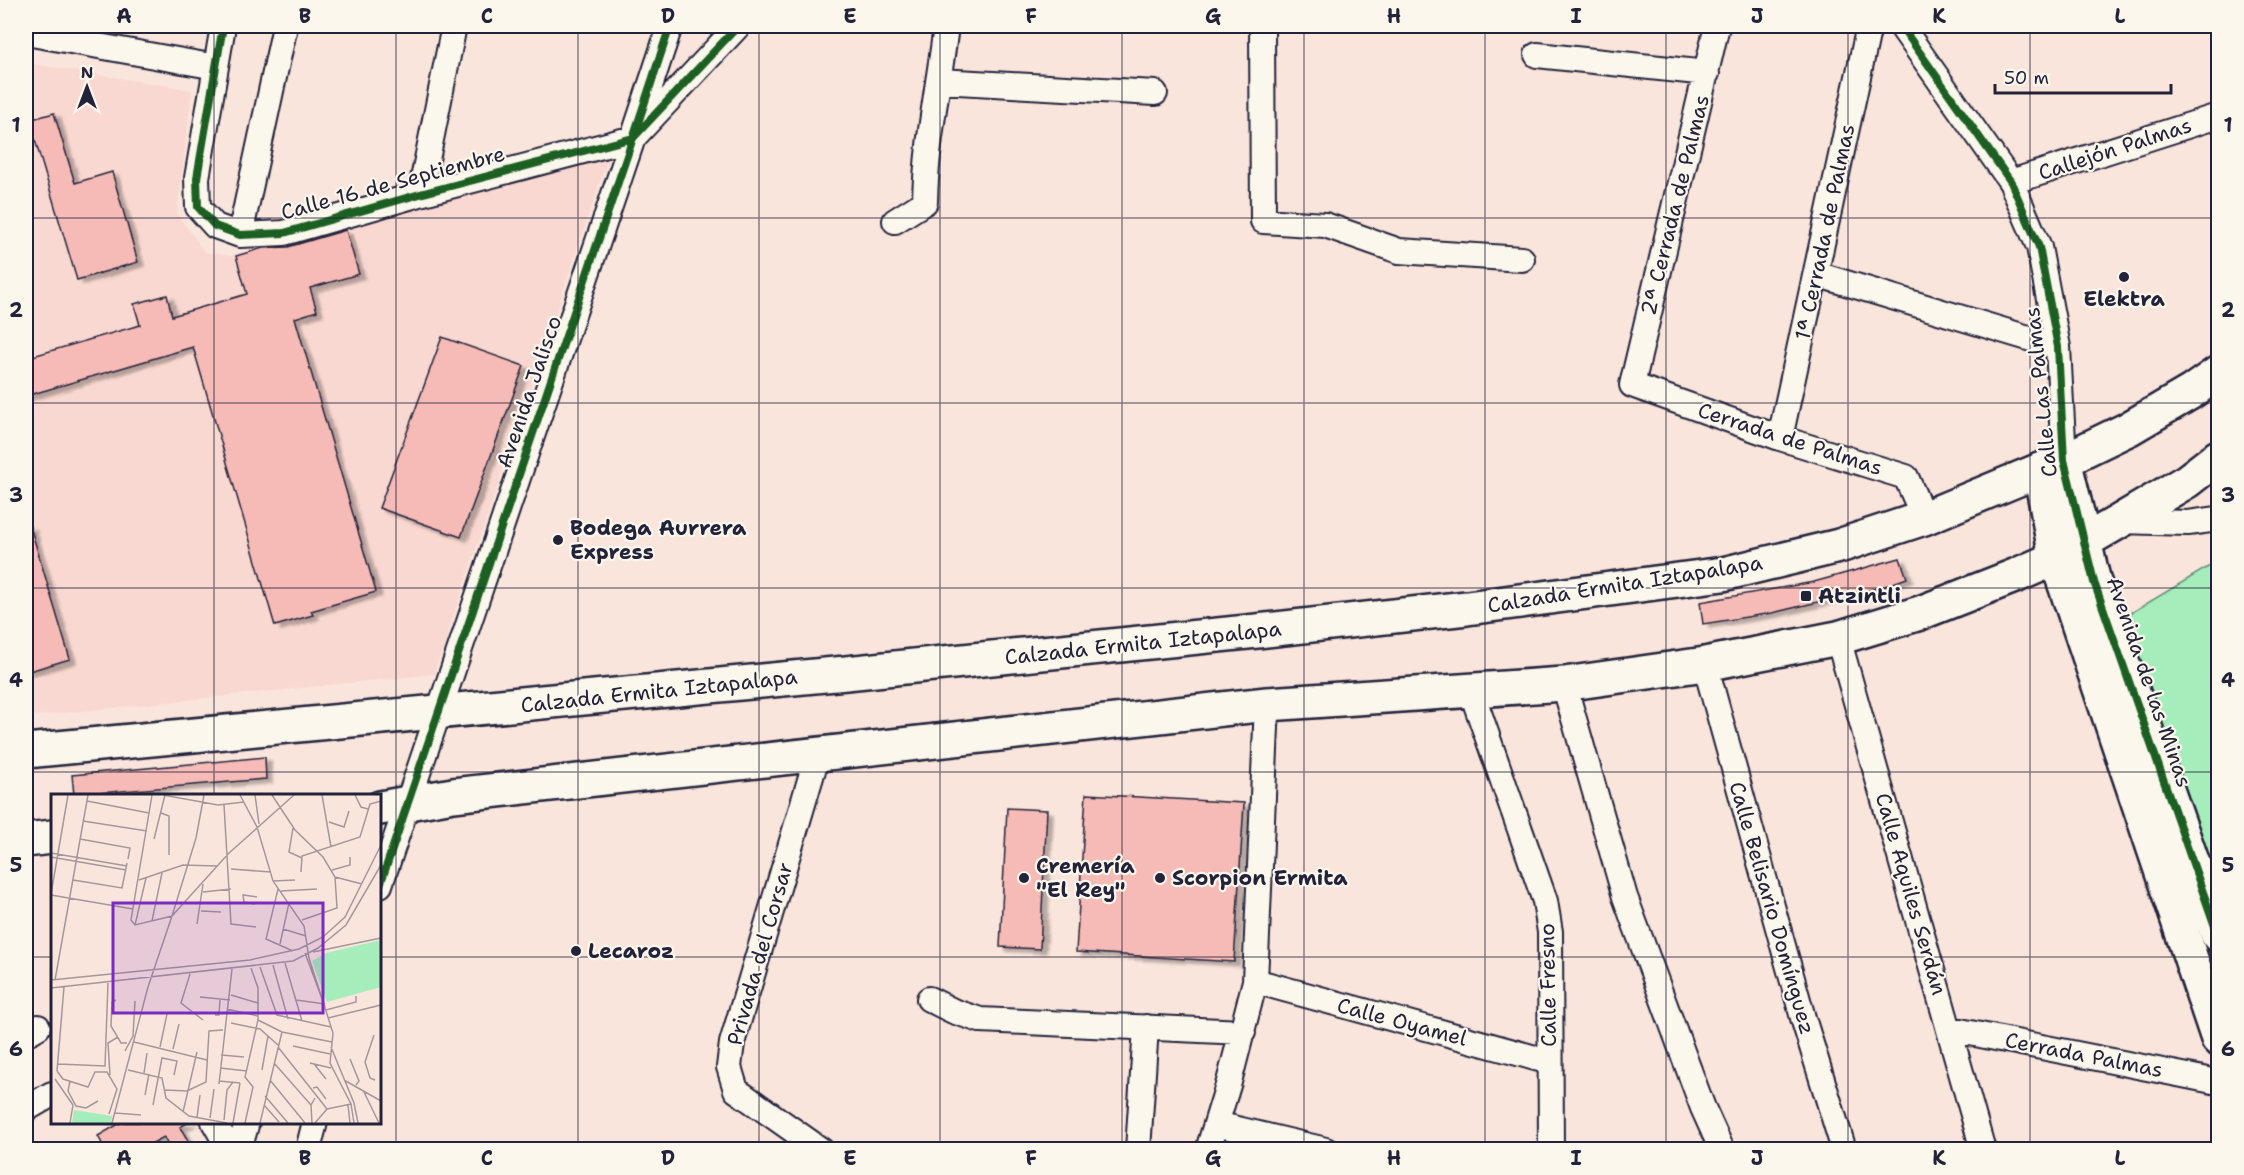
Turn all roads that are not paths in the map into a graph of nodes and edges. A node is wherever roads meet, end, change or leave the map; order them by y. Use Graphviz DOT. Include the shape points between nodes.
graph roads {
  1 [pos="224,26"];
  2 [pos="285,26"];
  3 [pos="454,26"];
  4 [pos="670,26"];
  5 [pos="738,26"];
  6 [pos="946,26"];
  7 [pos="1262,26"];
  8 [pos="1717,26"];
  9 [pos="1869,26"];
  10 [pos="1901,26"];
  11 [pos="26,33"];
  12 [pos="1537,56"];
  13 [pos="216,67"];
  14 [pos="1707,73"];
  15 [pos="939,81"];
  16 [pos="1155,93"];
  17 [pos="2218,116"];
  18 [pos="633,138"];
  19 [pos="2011,182"];
  20 [pos="420,194"];
  21 [pos="895,221"];
  22 [pos="240,235"];
  23 [pos="1522,259"];
  24 [pos="1816,274"];
  25 [pos="2058,348"];
  26 [pos="2218,373"];
  27 [pos="1632,385"];
  28 [pos="1780,438"];
  29 [pos="2055,455"];
  30 [pos="2218,458"];
  31 [pos="1924,518"];
  32 [pos="2218,519"];
  33 [pos="2120,521"];
  34 [pos="2083,541"];
  35 [pos="2056,558"];
  36 [pos="1838,638"];
  37 [pos="1705,664"];
  38 [pos="1564,684"];
  39 [pos="1471,690"];
  40 [pos="1267,704"];
  41 [pos="439,713"];
  42 [pos="26,751"];
  43 [pos="818,753"];
  44 [pos="394,805"];
  45 [pos="51,837"];
  46 [pos="26,840"];
  47 [pos="381,879"];
  48 [pos="2218,935"];
  49 [pos="1255,981"];
  50 [pos="929,999"];
  51 [pos="1146,1027"];
  52 [pos="1950,1029"];
  53 [pos="1243,1032"];
  54 [pos="2218,1039"];
  55 [pos="1550,1062"];
  56 [pos="2218,1082"];
  57 [pos="51,1095"];
  58 [pos="26,1109"];
  59 [pos="215,1124"];
  60 [pos="246,1124"];
  61 [pos="314,1124"];
  62 [pos="1216,1124"];
  63 [pos="230,1149"];
  64 [pos="239,1149"];
  65 [pos="308,1149"];
  66 [pos="821,1149"];
  67 [pos="1138,1149"];
  68 [pos="1208,1149"];
  69 [pos="1326,1149"];
  70 [pos="1551,1149"];
  71 [pos="1722,1149"];
  72 [pos="1844,1149"];
  73 [pos="1983,1149"];
  1 -- 13 [label="street, Calle 16 de Septiembre"];
  2 -- 22 [label="street"];
  3 -- 20 [label="street"];
  4 -- 18 [label="street"];
  5 -- 18 [label="street, Avenida Jalisco"];
  6 -- 15 [label="street"];
  7 -- 23 [label="street" via="1263,221 1325,225 1399,251"];
  8 -- 14 [label="street, 2ª Cerrada de Palmas"];
  9 -- 24 [label="street, 1ª Cerrada de Palmas"];
  10 -- 19 [label="street, Calle Las Palmas"];
  11 -- 13 [label="street"];
  12 -- 14 [label="street"];
  13 -- 22 [label="street, Calle 16 de Septiembre" via="197,178 198,207 214,226"];
  14 -- 27 [label="street, 2ª Cerrada de Palmas"];
  15 -- 16 [label="street"];
  15 -- 21 [label="street" via="926,162 925,202"];
  17 -- 19 [label="street, Callejón Palmas"];
  18 -- 20 [label="street, Calle 16 de Septiembre"];
  18 -- 41 [label="street, Avenida Jalisco"];
  19 -- 25 [label="street, Calle Las Palmas" via="2039,247"];
  20 -- 22 [label="street, Calle 16 de Septiembre" via="284,233"];
  24 -- 25 [label="street"];
  24 -- 28 [label="street, 1ª Cerrada de Palmas"];
  25 -- 29 [label="street, Calle Las Palmas"];
  26 -- 29 [label="main road, Calzada Ermita Iztapalapa" via="2128,429"];
  27 -- 28 [label="street, Cerrada de Palmas"];
  28 -- 31 [label="street, Cerrada de Palmas" via="1906,477"];
  29 -- 31 [label="main road, Calzada Ermita Iztapalapa"];
  29 -- 34 [label="main road, Calle Las Palmas"];
  29 -- 35 [label="main road, Calle Las Palmas"];
  30 -- 33 [label="main road"];
  31 -- 41 [label="main road, Calzada Ermita Iztapalapa" via="1839,546 1723,574 1490,605"];
  32 -- 33 [label="street" via="2188,523"];
  33 -- 34 [label="main road"];
  34 -- 35 [label="main road"];
  34 -- 48 [label="main road, Avenida de las Minas"];
  35 -- 36 [label="main road" via="1920,613"];
  35 -- 54 [label="main road"];
  36 -- 37 [label="main road"];
  36 -- 52 [label="street, Calle Aquiles Serdán"];
  37 -- 38 [label="main road"];
  37 -- 72 [label="street, Calle Belisario Domínguez" via="1803,1018"];
  38 -- 39 [label="main road"];
  38 -- 71 [label="street" via="1625,897 1703,1108"];
  39 -- 40 [label="main road"];
  39 -- 55 [label="street, Calle Fresno" via="1545,901 1550,932"];
  40 -- 43 [label="main road"];
  40 -- 49 [label="street"];
  41 -- 42 [label="main road, Calzada Ermita Iztapalapa"];
  41 -- 44 [label="street, Avenida Jalisco"];
  43 -- 44 [label="main road"];
  43 -- 66 [label="street, Privada del Corsar" via="732,1043 729,1067 736,1090"];
  44 -- 47 [label="street, Avenida Jalisco"];
  45 -- 46 [label="main road"];
  49 -- 53 [label="street"];
  49 -- 55 [label="street, Calle Oyamel"];
  50 -- 51 [label="street" via="980,1020"];
  51 -- 53 [label="street"];
  51 -- 67 [label="street"];
  52 -- 56 [label="street, Cerrada Palmas"];
  52 -- 73 [label="street, Calle Aquiles Serdán"];
  53 -- 62 [label="street"];
  55 -- 70 [label="street, Calle Fresno"];
  57 -- 58 [label="street"];
  59 -- 63 [label="street"];
  60 -- 64 [label="street"];
  61 -- 65 [label="street"];
  62 -- 68 [label="street"];
  62 -- 69 [label="street"];
}
